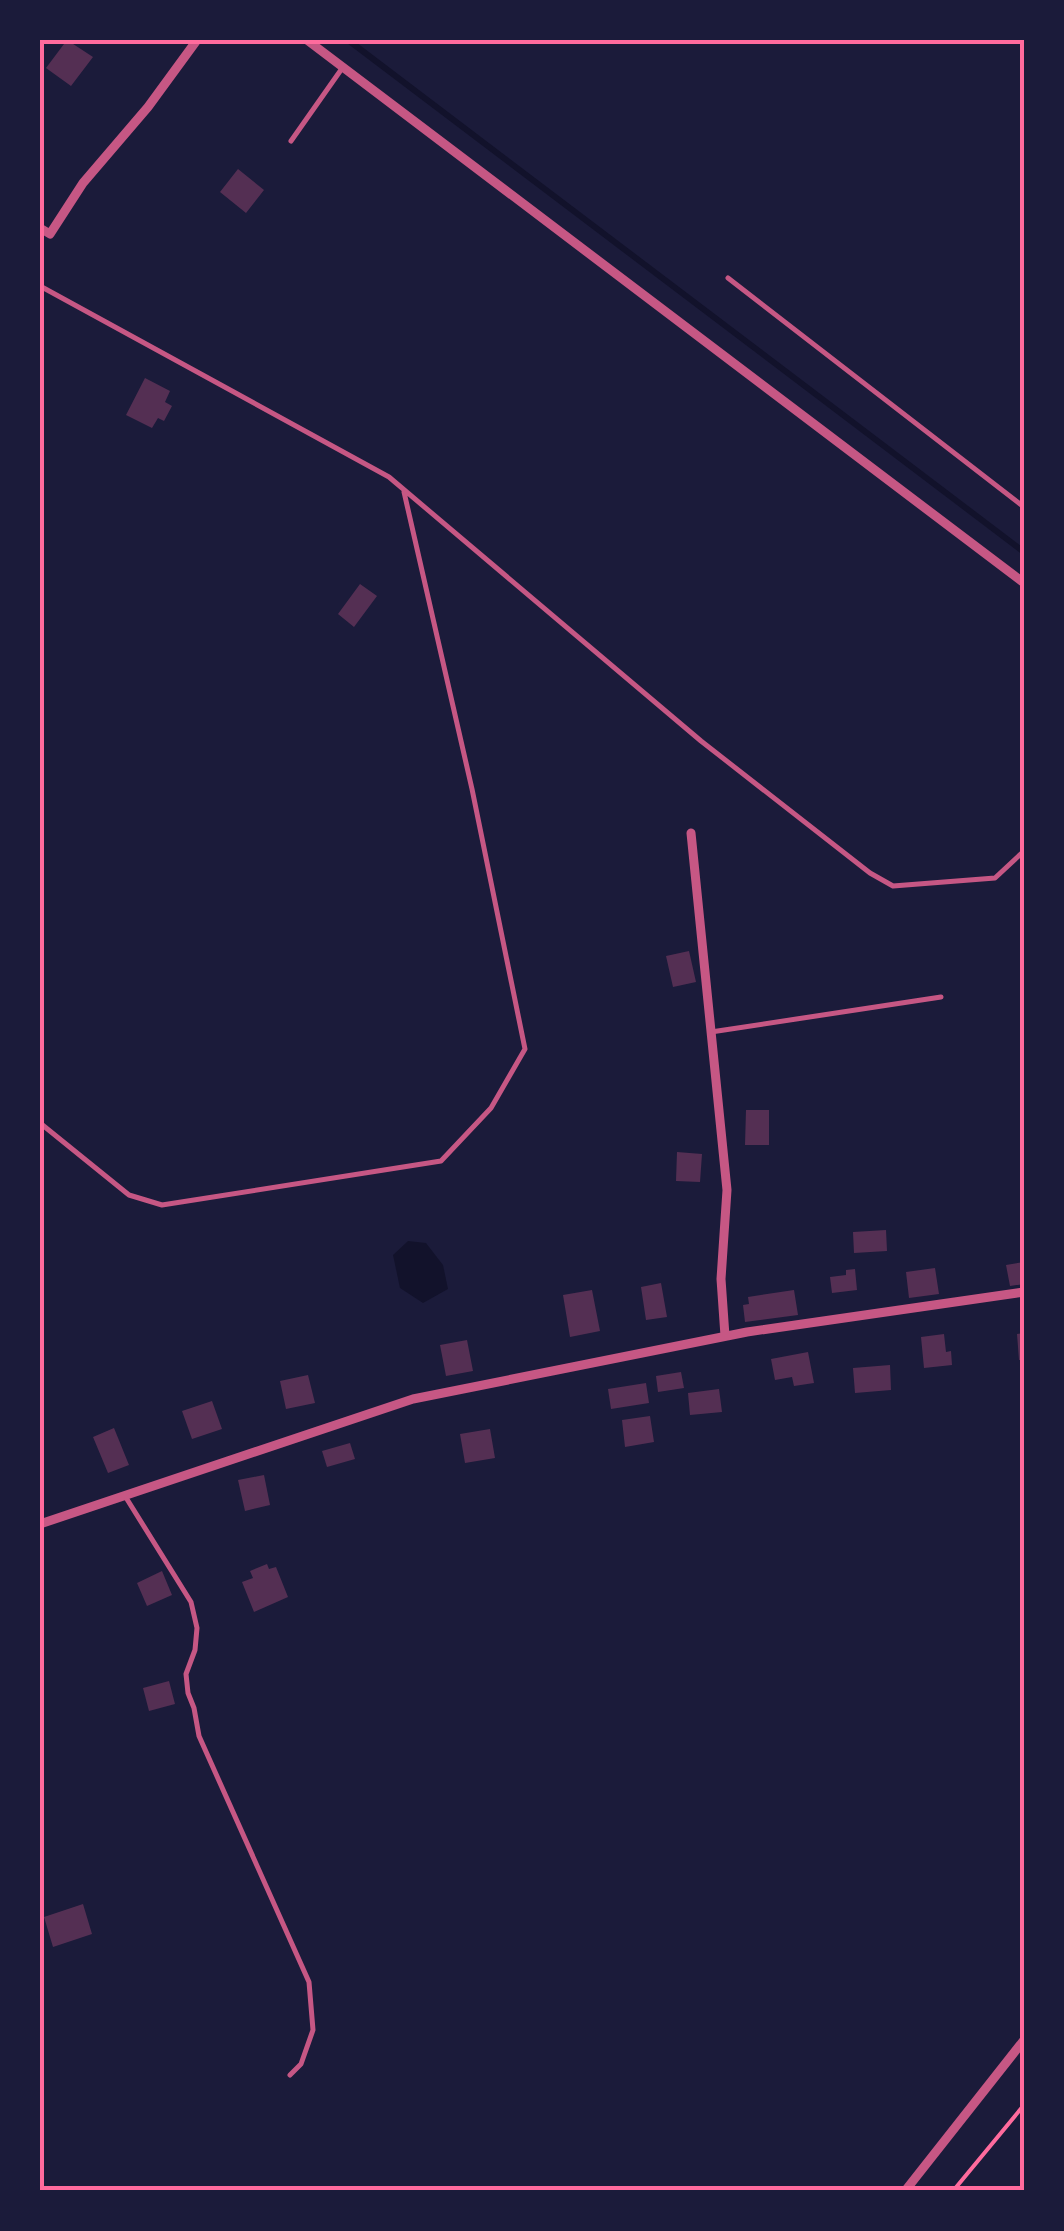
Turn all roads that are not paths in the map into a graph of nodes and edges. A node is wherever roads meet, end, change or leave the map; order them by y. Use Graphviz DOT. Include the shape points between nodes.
graph roads {
  1 [pos="197,40"];
  2 [pos="307,40"];
  3 [pos="343,67"];
  4 [pos="291,141"];
  5 [pos="40,228"];
  6 [pos="728,278"];
  7 [pos="40,286"];
  8 [pos="404,489"];
  9 [pos="1024,507"];
  10 [pos="1024,583"];
  11 [pos="691,833"];
  12 [pos="1024,851"];
  13 [pos="941,997"];
  14 [pos="711,1032"];
  15 [pos="40,1122"];
  16 [pos="1024,1292"];
  17 [pos="725,1336"];
  18 [pos="125,1496"];
  19 [pos="40,1524"];
  20 [pos="1024,2040"];
  21 [pos="290,2074"];
  22 [pos="906,2191"];
  1 -- 5 [label="street" via="50,234"];
  2 -- 3 [label="street"];
  3 -- 4 [label="lane"];
  3 -- 10 [label="street"];
  6 -- 9 [label="lane"];
  7 -- 8 [label="lane"];
  8 -- 12 [label="lane" via="870,873 893,886 995,878"];
  8 -- 15 [label="lane" via="525,1049 491,1108 440,1161 162,1205 130,1195"];
  11 -- 14 [label="street"];
  13 -- 14 [label="lane"];
  14 -- 17 [label="street" via="727,1190"];
  16 -- 17 [label="street"];
  17 -- 18 [label="street" via="413,1399"];
  18 -- 19 [label="street"];
  18 -- 21 [label="lane" via="191,1602 197,1628 186,1674 199,1736 309,1982 313,2030 301,2064"];
  20 -- 22 [label="street"];
}
